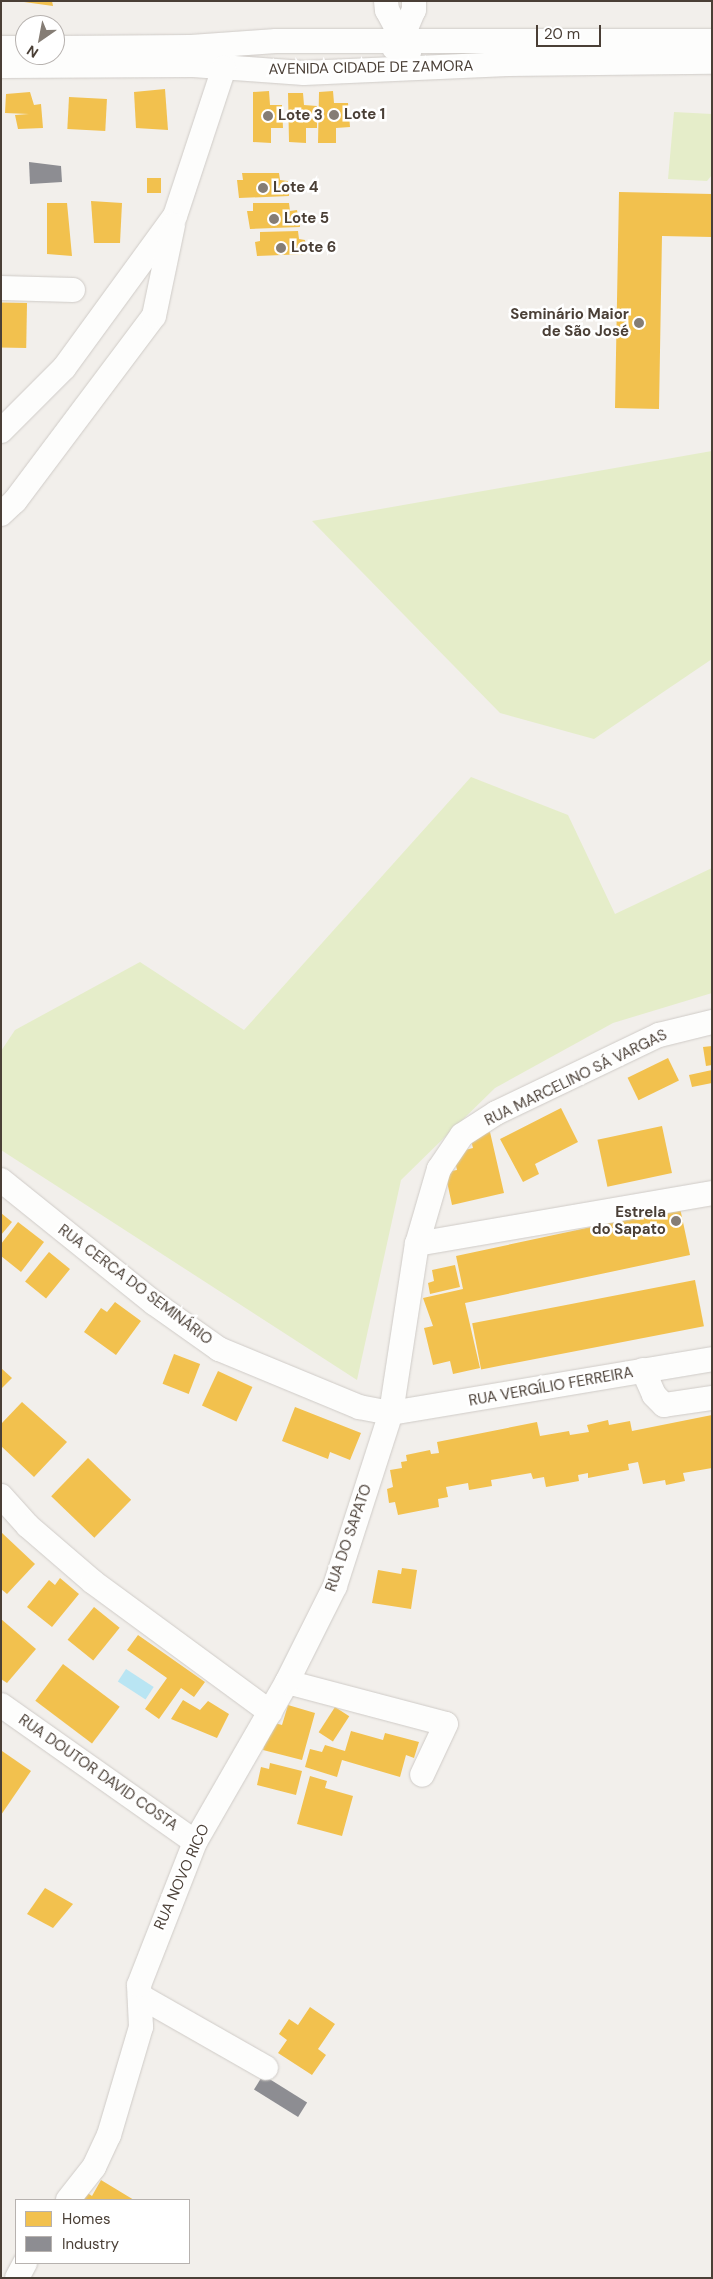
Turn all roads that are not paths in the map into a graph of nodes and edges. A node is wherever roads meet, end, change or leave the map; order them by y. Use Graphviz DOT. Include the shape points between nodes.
graph roads {
  1 [pos="387,6"];
  2 [pos="414,6"];
  3 [pos="443,39"];
  4 [pos="366,40"];
  5 [pos="401,40"];
  6 [pos="712,41"];
  7 [pos="1,48"];
  8 [pos="15,48"];
  9 [pos="65,48"];
  10 [pos="712,62"];
  11 [pos="508,64"];
  12 [pos="1,66"];
  13 [pos="224,68"];
  14 [pos="304,73"];
  15 [pos="175,216"];
  16 [pos="1,288"];
  17 [pos="73,290"];
  18 [pos="1,431"];
  19 [pos="1,514"];
  20 [pos="712,1022"];
  21 [pos="1,1180"];
  22 [pos="712,1193"];
  23 [pos="417,1244"];
  24 [pos="712,1359"];
  25 [pos="644,1370"];
  26 [pos="712,1398"];
  27 [pos="390,1413"];
  28 [pos="1,1496"];
  29 [pos="287,1682"];
  30 [pos="1,1705"];
  31 [pos="270,1712"];
  32 [pos="422,1775"];
  33 [pos="195,1842"];
  34 [pos="140,1996"];
  35 [pos="266,2068"];
  36 [pos="69,2199"];
  37 [pos="24,2264"];
  38 [pos="17,2278"];
  1 -- 4 [label="street"];
  1 -- 5 [label="street"];
  2 -- 3 [label="street" via="416,26 427,35"];
  2 -- 5 [label="street"];
  3 -- 5 [label="street, AVENIDA CIDADE DE ZAMORA"];
  3 -- 6 [label="street, AVENIDA CIDADE DE ZAMORA"];
  4 -- 5 [label="street, AVENIDA CIDADE DE ZAMORA"];
  4 -- 9 [label="street, AVENIDA CIDADE DE ZAMORA"];
  5 -- 11 [label="street" via="414,58 470,59"];
  5 -- 14 [label="street" via="383,59 339,60"];
  7 -- 8 [label="street"];
  10 -- 11 [label="street, AVENIDA CIDADE DE ZAMORA"];
  11 -- 14 [label="street, AVENIDA CIDADE DE ZAMORA"];
  12 -- 13 [label="street, AVENIDA CIDADE DE ZAMORA" via="193,65"];
  13 -- 14 [label="street, AVENIDA CIDADE DE ZAMORA"];
  13 -- 15 [label="street"];
  15 -- 18 [label="street" via="64,368"];
  15 -- 19 [label="street" via="154,316 15,501"];
  16 -- 17 [label="street"];
  20 -- 23 [label="street, RUA MARCELINO SÁ VARGAS" via="659,1035 496,1113 462,1135 439,1169"];
  21 -- 27 [label="street, RUA CERCA DO SEMINÁRIO" via="154,1303 219,1349 359,1407"];
  22 -- 23 [label="street"];
  23 -- 27 [label="street, RUA MARCELINO SÁ VARGAS"];
  24 -- 25 [label="street, RUA VERGÍLIO FERREIRA"];
  25 -- 26 [label="street" via="654,1395 664,1406"];
  25 -- 27 [label="street, RUA VERGÍLIO FERREIRA"];
  27 -- 29 [label="street, RUA DO SAPATO" via="335,1586"];
  28 -- 31 [label="street" via="28,1526 92,1582"];
  29 -- 31 [label="street, RUA DO SAPATO"];
  29 -- 32 [label="street" via="446,1724"];
  30 -- 33 [label="street, RUA DOUTOR DAVID COSTA"];
  31 -- 33 [label="street, RUA NOVO RICO"];
  33 -- 34 [label="street, RUA NOVO RICO" via="139,1984"];
  34 -- 35 [label="street"];
  34 -- 36 [label="street, RUA NOVO RICO" via="141,2027 109,2135 94,2167"];
  37 -- 38 [label="street"];
}
